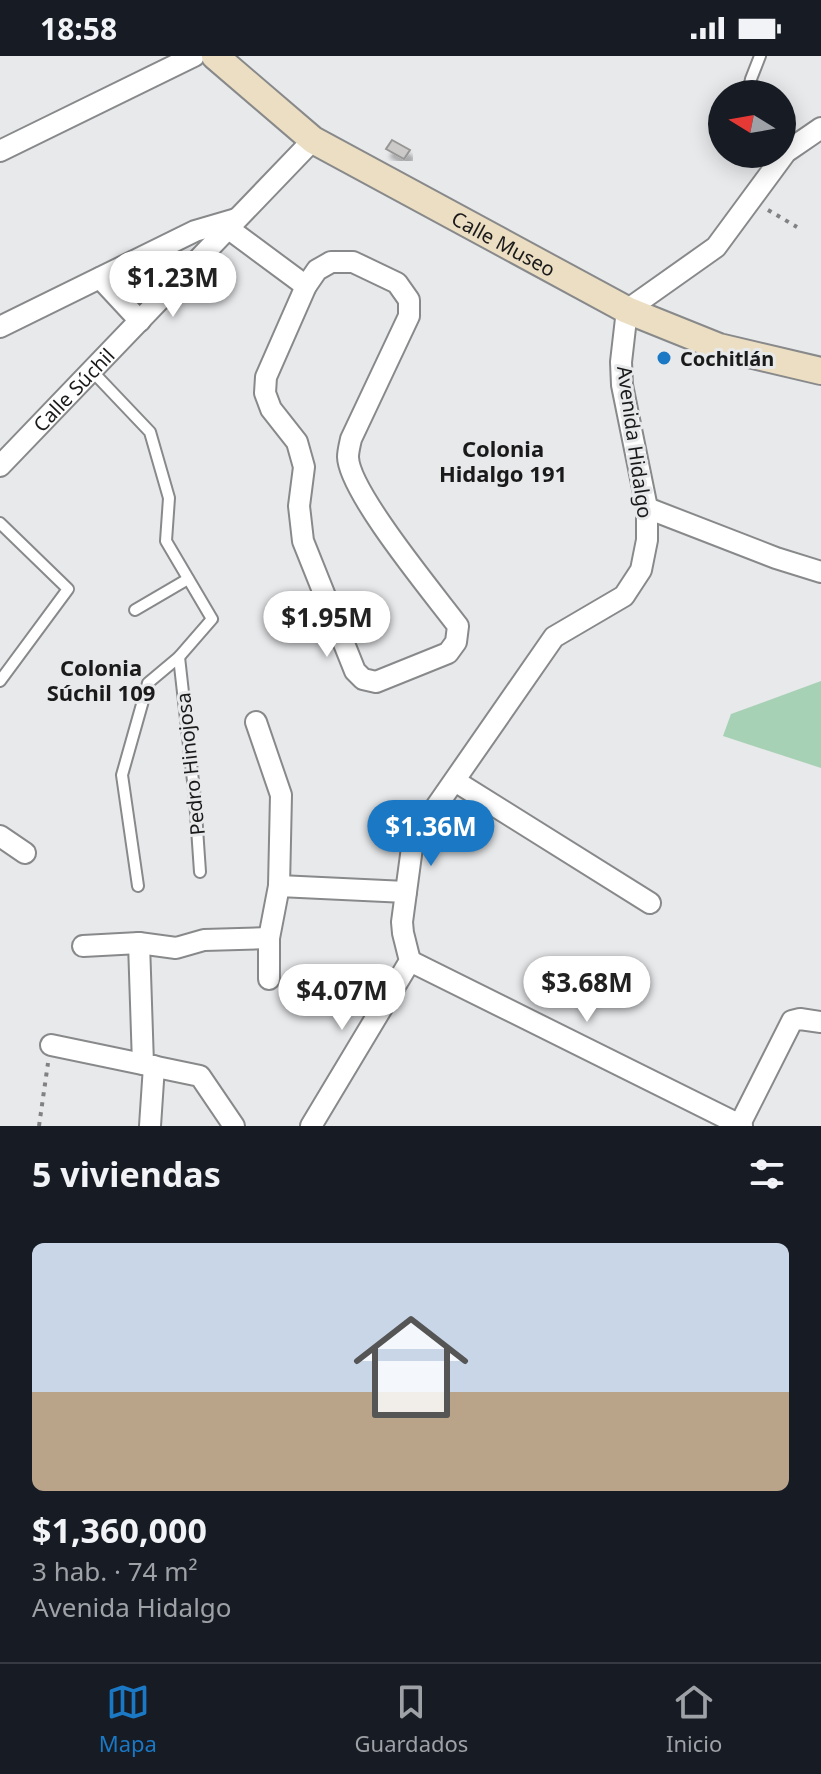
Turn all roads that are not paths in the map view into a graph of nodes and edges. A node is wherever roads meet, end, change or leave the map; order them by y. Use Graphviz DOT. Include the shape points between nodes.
graph roads {
  1 [pos="194,56"];
  2 [pos="215,56"];
  3 [pos="760,56"];
  4 [pos="751,80"];
  5 [pos="821,128"];
  6 [pos="796,139"];
  7 [pos="313,140"];
  8 [pos="0,151"];
  9 [pos="774,168"];
  10 [pos="234,224"];
  11 [pos="100,278"];
  12 [pos="306,286"];
  13 [pos="627,310"];
  14 [pos="140,321"];
  15 [pos="0,327"];
  16 [pos="92,371"];
  17 [pos="821,371"];
  18 [pos="0,466"];
  19 [pos="647,508"];
  20 [pos="0,523"];
  21 [pos="821,572"];
  22 [pos="188,579"];
  23 [pos="135,610"];
  24 [pos="179,657"];
  25 [pos="0,681"];
  26 [pos="256,722"];
  27 [pos="455,781"];
  28 [pos="0,836"];
  29 [pos="25,853"];
  30 [pos="200,872"];
  31 [pos="138,886"];
  32 [pos="279,886"];
  33 [pos="406,892"];
  34 [pos="650,903"];
  35 [pos="269,938"];
  36 [pos="139,943"];
  37 [pos="83,946"];
  38 [pos="410,961"];
  39 [pos="269,979"];
  40 [pos="821,1022"];
  41 [pos="51,1045"];
  42 [pos="149,1065"];
  43 [pos="319,1123"];
  44 [pos="150,1126"];
  45 [pos="234,1126"];
  46 [pos="741,1126"];
  1 -- 8 [label="street"];
  2 -- 7 [label="street, Calle Museo"];
  3 -- 4 [label="lane"];
  5 -- 6 [label="street"];
  7 -- 10 [label="street, Calle Súchil"];
  7 -- 13 [label="street, Calle Museo"];
  9 -- 13 [label="street" via="716,247"];
  10 -- 11 [label="street" via="195,231"];
  10 -- 12 [label="street"];
  10 -- 14 [label="street, Calle Súchil"];
  11 -- 14 [label="street"];
  11 -- 15 [label="street"];
  12 -- 12 [label="street" via="266,377 265,393 297,442 304,467 299,506 303,541 355,671 376,682 448,653 458,626 372,510 348,459 351,439 409,316 409,300 397,283 353,262 331,262"];
  13 -- 17 [label="street, Calle Museo" via="719,347"];
  13 -- 19 [label="street, Avenida Hidalgo" via="622,385"];
  14 -- 16 [label="street, Calle Súchil"];
  16 -- 18 [label="street, Calle Súchil"];
  16 -- 22 [label="lane" via="150,432 169,498 166,541"];
  19 -- 21 [label="street"];
  19 -- 27 [label="street, Avenida Hidalgo" via="641,570 629,590 554,637"];
  20 -- 25 [label="lane" via="68,589"];
  22 -- 23 [label="lane"];
  22 -- 24 [label="lane" via="212,619"];
  24 -- 30 [label="lane, Pedro Hinojosa"];
  24 -- 31 [label="lane" via="148,683 122,775"];
  26 -- 32 [label="street" via="281,795"];
  27 -- 33 [label="street, Avenida Hidalgo" via="413,840"];
  27 -- 34 [label="street"];
  28 -- 29 [label="street"];
  32 -- 33 [label="street"];
  32 -- 35 [label="street"];
  33 -- 38 [label="street, Avenida Hidalgo" via="403,933"];
  35 -- 36 [label="street" via="204,940 176,948"];
  35 -- 39 [label="street"];
  36 -- 37 [label="street"];
  36 -- 42 [label="street"];
  38 -- 43 [label="street"];
  38 -- 46 [label="street"];
  40 -- 46 [label="street" via="792,1021"];
  41 -- 42 [label="street"];
  42 -- 44 [label="street"];
  42 -- 45 [label="street" via="200,1076"];
}
